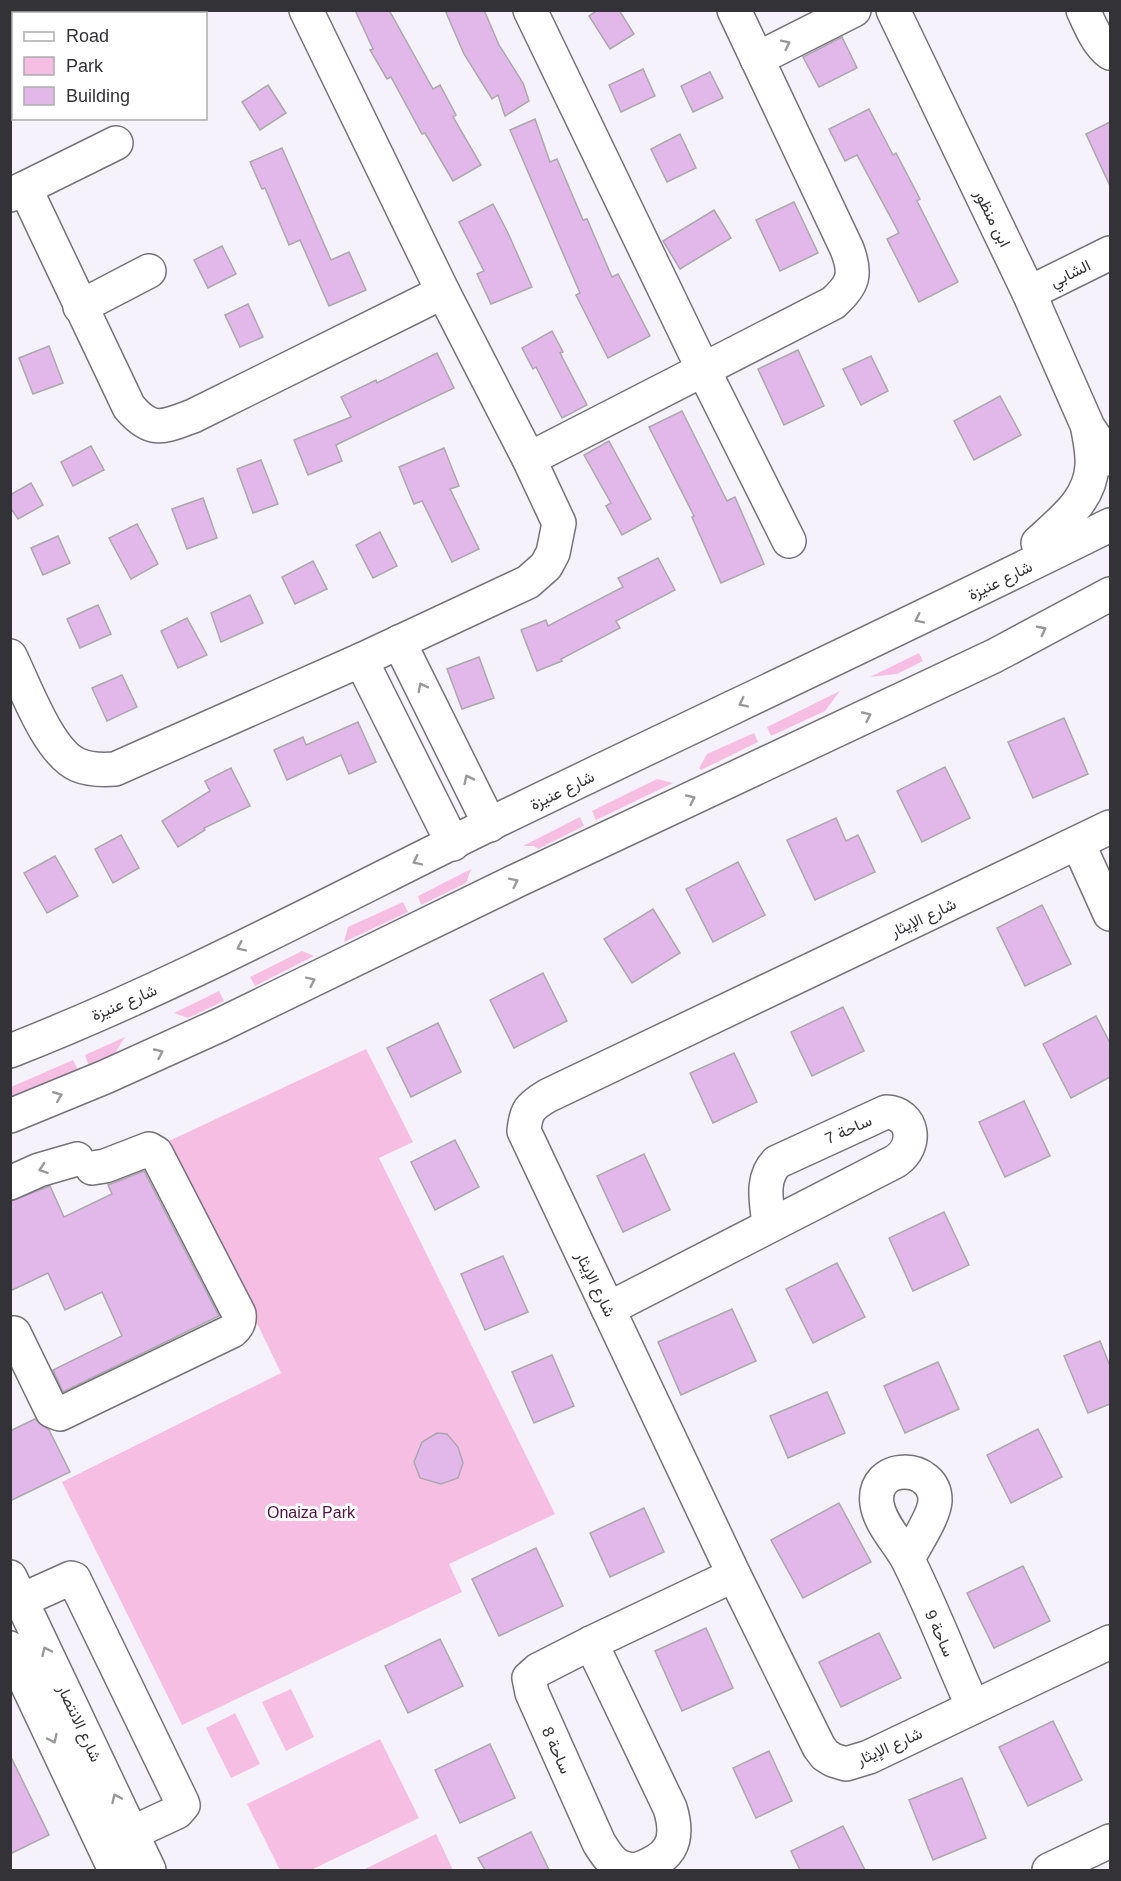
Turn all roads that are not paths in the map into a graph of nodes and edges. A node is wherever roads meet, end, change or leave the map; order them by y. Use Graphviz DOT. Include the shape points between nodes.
graph roads {
  1 [pos="306,10"];
  2 [pos="530,10"];
  3 [pos="854,10"];
  4 [pos="893,10"];
  5 [pos="1083,10"];
  6 [pos="740,13"];
  7 [pos="1110,53"];
  8 [pos="757,59"];
  9 [pos="116,143"];
  10 [pos="18,192"];
  11 [pos="1110,253"];
  12 [pos="149,271"];
  13 [pos="443,292"];
  14 [pos="1029,293"];
  15 [pos="80,307"];
  16 [pos="703,369"];
  17 [pos="1088,427"];
  18 [pos="529,459"];
  19 [pos="1110,459"];
  20 [pos="1110,503"];
  21 [pos="1110,525"];
  22 [pos="789,541"];
  23 [pos="1038,543"];
  24 [pos="972,594"];
  25 [pos="1110,594"];
  26 [pos="399,642"];
  27 [pos="10,656"];
  28 [pos="361,660"];
  29 [pos="449,742"];
  30 [pos="412,760"];
  31 [pos="490,825"];
  32 [pos="1110,827"];
  33 [pos="1078,843"];
  34 [pos="453,844"];
  35 [pos="1110,914"];
  36 [pos="10,1051"];
  37 [pos="10,1116"];
  38 [pos="10,1183"];
  39 [pos="770,1225"];
  40 [pos="608,1309"];
  41 [pos="14,1333"];
  42 [pos="908,1559"];
  43 [pos="734,1575"];
  44 [pos="16,1588"];
  45 [pos="1110,1642"];
  46 [pos="591,1643"];
  47 [pos="10,1648"];
  48 [pos="973,1707"];
  49 [pos="98,1833"];
  50 [pos="132,1833"];
  51 [pos="1110,1841"];
  52 [pos="116,1870"];
  53 [pos="149,1870"];
  54 [pos="635,1870"];
  55 [pos="1049,1870"];
  1 -- 13 [label="main road"];
  2 -- 16 [label="main road"];
  8 -- 3 [label="main road, one-way"];
  4 -- 14 [label="main road, ابن منظور"];
  5 -- 7 [label="main road"];
  6 -- 8 [label="main road"];
  8 -- 16 [label="main road" via="847,249 853,264 852,280 833,303"];
  9 -- 10 [label="main road"];
  10 -- 15 [label="main road"];
  11 -- 14 [label="main road, الشابي"];
  12 -- 15 [label="main road"];
  13 -- 15 [label="main road" via="193,416 153,426 140,421 129,407"];
  13 -- 18 [label="main road"];
  14 -- 17 [label="main road, ابن منظور"];
  16 -- 18 [label="main road"];
  16 -- 22 [label="main road"];
  17 -- 19 [label="main road, ابن منظور"];
  17 -- 23 [label="main road, ابن منظور" via="1093,465 1082,501"];
  18 -- 26 [label="main road" via="559,523 553,554 546,566 528,582"];
  20 -- 23 [label="main road"];
  21 -- 24 [label="main road, شارع عنيزة"];
  23 -- 24 [label="main road"];
  24 -- 31 [label="main road, شارع عنيزة, one-way"];
  37 -- 25 [label="main road, one-way" via="220,1025 994,656"];
  26 -- 28 [label="main road"];
  29 -- 26 [label="main road, one-way"];
  27 -- 28 [label="main road" via="50,739 64,756 97,770 115,769"];
  28 -- 30 [label="main road"];
  29 -- 30 [label="main road"];
  31 -- 29 [label="main road, one-way"];
  30 -- 34 [label="main road"];
  31 -- 34 [label="main road, شارع عنيزة"];
  32 -- 33 [label="main road, شارع الإيثار"];
  33 -- 35 [label="main road"];
  33 -- 40 [label="main road, شارع الإيثار" via="557,1091 529,1109 524,1131"];
  34 -- 36 [label="main road, شارع عنيزة, one-way" via="155,989"];
  41 -- 38 [label="main road, one-way" via="52,1411 60,1414 232,1331 240,1320 156,1153 149,1149 105,1166 84,1163 39,1170"];
  39 -- 40 [label="main road"];
  40 -- 43 [label="main road, شارع الإيثار"];
  42 -- 48 [label="main road, ساحة 9"];
  43 -- 46 [label="main road, ساحة 8"];
  43 -- 48 [label="main road, شارع الإيثار" via="810,1731 825,1755 833,1760 846,1764 859,1761"];
  50 -- 44 [label="main road, شارع الانتصار, one-way"];
  44 -- 50 [label="main road" via="74,1579 180,1797 181,1809"];
  45 -- 48 [label="main road, شارع الإيثار"];
  46 -- 54 [label="main road, ساحة 8" via="675,1825 674,1839 666,1853 653,1865"];
  46 -- 54 [label="main road, ساحة 8" via="533,1673 529,1686 599,1843 622,1870"];
  47 -- 49 [label="main road, شارع الانتصار, one-way"];
  49 -- 50 [label="main road"];
  49 -- 52 [label="main road, شارع الانتصار"];
  50 -- 53 [label="main road, شارع الانتصار"];
  51 -- 55 [label="main road"];
}
